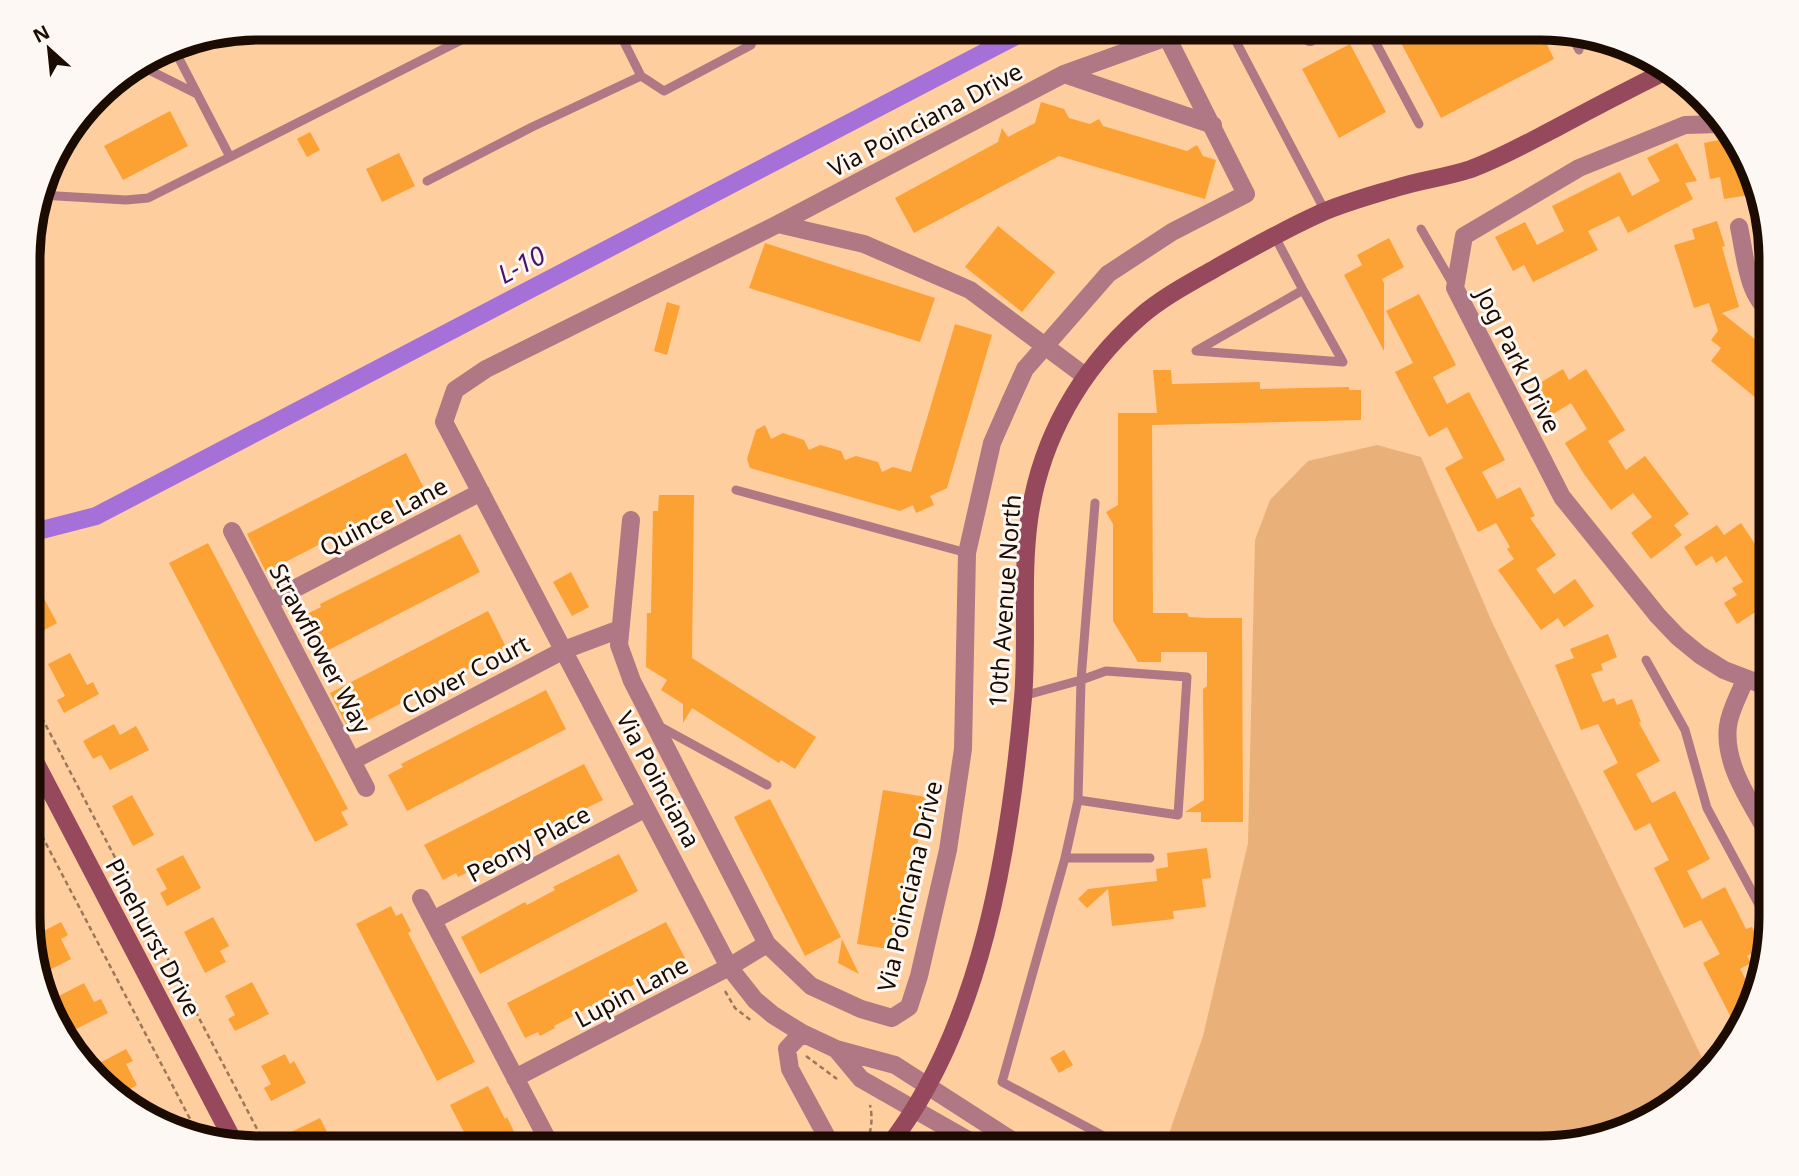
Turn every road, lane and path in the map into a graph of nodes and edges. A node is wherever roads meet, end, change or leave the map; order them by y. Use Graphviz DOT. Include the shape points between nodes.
graph roads {
  1 [pos="461,40"];
  2 [pos="624,40"];
  3 [pos="753,40"];
  4 [pos="1159,40"];
  5 [pos="1169,40"];
  6 [pos="1235,40"];
  7 [pos="1374,40"];
  8 [pos="1575,43"];
  9 [pos="1579,50"];
  10 [pos="178,56"];
  11 [pos="150,70"];
  12 [pos="1064,74"];
  13 [pos="1658,75"];
  14 [pos="641,76"];
  15 [pos="197,94"];
  16 [pos="1419,124"];
  17 [pos="1711,124"];
  18 [pos="1213,125"];
  19 [pos="230,157"];
  20 [pos="427,181"];
  21 [pos="50,196"];
  22 [pos="1325,211"];
  23 [pos="778,224"];
  24 [pos="1739,227"];
  25 [pos="1421,229"];
  26 [pos="1274,235"];
  27 [pos="1455,288"];
  28 [pos="1303,290"];
  29 [pos="1758,298"];
  30 [pos="1044,345"];
  31 [pos="1086,376"];
  32 [pos="736,490"];
  33 [pos="481,492"];
  34 [pos="1095,503"];
  35 [pos="631,520"];
  36 [pos="232,531"];
  37 [pos="967,553"];
  38 [pos="269,603"];
  39 [pos="620,629"];
  40 [pos="564,650"];
  41 [pos="1646,660"];
  42 [pos="1081,680"];
  43 [pos="1745,680"];
  44 [pos="1758,684"];
  45 [pos="1023,696"];
  46 [pos="40,714"];
  47 [pos="652,722"];
  48 [pos="352,761"];
  49 [pos="40,771"];
  50 [pos="767,786"];
  51 [pos="366,788"];
  52 [pos="1078,800"];
  53 [pos="1758,800"];
  54 [pos="646,808"];
  55 [pos="40,832"];
  56 [pos="1065,858"];
  57 [pos="1150,858"];
  58 [pos="421,898"];
  59 [pos="1758,904"];
  60 [pos="433,920"];
  61 [pos="767,944"];
  62 [pos="729,967"];
  63 [pos="802,1033"];
  64 [pos="836,1049"];
  65 [pos="515,1079"];
  66 [pos="929,1087"];
  67 [pos="914,1110"];
  68 [pos="193,1125"];
  69 [pos="229,1133"];
  70 [pos="960,1135"];
  71 [pos="1004,1135"];
  72 [pos="1103,1135"];
  73 [pos="261,1136"];
  74 [pos="545,1136"];
  75 [pos="826,1136"];
  76 [pos="896,1136"];
  1 -- 19 [label="lane"];
  2 -- 14 [label="lane"];
  3 -- 14 [label="lane" via="751,46 664,91"];
  4 -- 12 [label="street, Via Poinciana Drive"];
  5 -- 18 [label="street, Via Poinciana Drive"];
  6 -- 22 [label="lane"];
  7 -- 16 [label="lane"];
  8 -- 9 [label="lane"];
  10 -- 15 [label="lane"];
  11 -- 15 [label="lane"];
  12 -- 18 [label="street"];
  12 -- 23 [label="street, Via Poinciana Drive"];
  13 -- 22 [label="street, 10th Avenue North" via="1492,160"];
  14 -- 20 [label="lane"];
  15 -- 19 [label="lane"];
  17 -- 27 [label="street, Jog Park Drive" via="1685,125 1579,168 1464,236"];
  18 -- 30 [label="street, Via Poinciana Drive" via="1246,194 1172,232 1108,274"];
  19 -- 21 [label="lane" via="148,198"];
  22 -- 26 [label="street, 10th Avenue North"];
  23 -- 30 [label="street" via="864,244 970,290"];
  23 -- 33 [label="street, Via Poinciana Drive" via="486,369 455,390 444,422"];
  24 -- 29 [label="street"];
  25 -- 27 [label="lane"];
  26 -- 28 [label="lane"];
  26 -- 31 [label="street, 10th Avenue North" via="1143,314"];
  27 -- 43 [label="street, Jog Park Drive" via="1562,497 1678,637"];
  28 -- 28 [label="lane" via="1255,317 1195,351 1343,362"];
  30 -- 31 [label="street"];
  30 -- 37 [label="street, Via Poinciana Drive" via="1025,369 992,443"];
  31 -- 45 [label="street, 10th Avenue North" via="1053,434 1034,494 1027,545"];
  32 -- 37 [label="lane"];
  33 -- 38 [label="street, Quince Lane"];
  33 -- 40 [label="street, Via Poinciana"];
  34 -- 42 [label="lane"];
  35 -- 39 [label="street, Via Poinciana Drive"];
  36 -- 38 [label="street, Strawflower Way"];
  37 -- 61 [label="street, Via Poinciana Drive" via="961,761 948,850 909,1007 892,1018 861,1009 811,986"];
  38 -- 48 [label="street, Strawflower Way"];
  39 -- 40 [label="street"];
  39 -- 47 [label="street, Via Poinciana Drive" via="619,645"];
  40 -- 48 [label="street, Clover Court"];
  40 -- 54 [label="street, Via Poinciana"];
  41 -- 59 [label="lane" via="1685,730 1707,808"];
  42 -- 45 [label="lane"];
  42 -- 52 [label="lane"];
  42 -- 52 [label="lane" via="1106,671 1187,677 1178,815"];
  43 -- 44 [label="street, Jog Park Drive"];
  43 -- 53 [label="street" via="1727,737 1731,762"];
  45 -- 66 [label="street, 10th Avenue North" via="1010,818 992,906 968,989"];
  46 -- 73 [label="path"];
  47 -- 50 [label="lane"];
  47 -- 61 [label="street, Via Poinciana Drive"];
  48 -- 51 [label="street, Strawflower Way"];
  49 -- 69 [label="street, Pinehurst Drive"];
  52 -- 56 [label="lane"];
  54 -- 60 [label="street, Peony Place"];
  54 -- 62 [label="street, Via Poinciana"];
  55 -- 68 [label="path"];
  56 -- 57 [label="lane"];
  56 -- 72 [label="lane" via="1002,1082"];
  58 -- 60 [label="street"];
  60 -- 65 [label="street"];
  61 -- 62 [label="street, Lupin Lane"];
  62 -- 63 [label="street, Via Poinciana" via="755,1000"];
  62 -- 65 [label="street, Lupin Lane"];
  63 -- 64 [label="street, Via Poinciana"];
  63 -- 75 [label="street" via="787,1049 790,1069"];
  64 -- 66 [label="street, Via Poinciana" via="895,1065"];
  64 -- 67 [label="street, Via Poinciana" via="861,1079"];
  65 -- 74 [label="street"];
  66 -- 67 [label="street, 10th Avenue North"];
  66 -- 71 [label="street, Via Poinciana"];
  67 -- 70 [label="street, Via Poinciana"];
  67 -- 76 [label="street, 10th Avenue North"];
}
